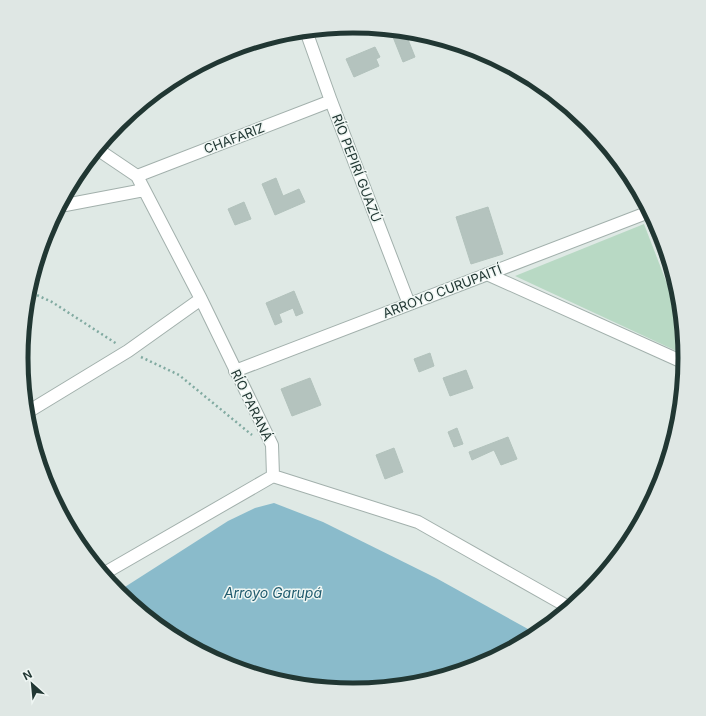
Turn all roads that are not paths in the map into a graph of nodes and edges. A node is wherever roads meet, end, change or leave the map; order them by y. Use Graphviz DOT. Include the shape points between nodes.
graph roads {
  1 [pos="308,36"];
  2 [pos="331,101"];
  3 [pos="102,152"];
  4 [pos="137,176"];
  5 [pos="144,190"];
  6 [pos="67,205"];
  7 [pos="644,213"];
  8 [pos="487,274"];
  9 [pos="201,299"];
  10 [pos="409,304"];
  11 [pos="678,360"];
  12 [pos="235,371"];
  13 [pos="32,409"];
  14 [pos="274,476"];
  15 [pos="108,571"];
  16 [pos="564,605"];
  1 -- 2 [label="street, RÍO PEPIRÍ GUAZÚ"];
  2 -- 4 [label="street, CHAFARIZ"];
  2 -- 10 [label="street, RÍO PEPIRÍ GUAZÚ"];
  3 -- 4 [label="street, RÍO PARANÁ"];
  4 -- 5 [label="street, RÍO PARANÁ"];
  5 -- 6 [label="street"];
  5 -- 9 [label="street, RÍO PARANÁ"];
  7 -- 8 [label="street, ARROYO CURUPAITÍ"];
  8 -- 10 [label="street, ARROYO CURUPAITÍ"];
  8 -- 11 [label="street"];
  9 -- 12 [label="street, RÍO PARANÁ"];
  9 -- 13 [label="street" via="128,351"];
  10 -- 12 [label="street, ARROYO CURUPAITÍ"];
  12 -- 14 [label="street, RÍO PARANÁ" via="272,445"];
  14 -- 15 [label="street"];
  14 -- 16 [label="street" via="418,522"];
}
